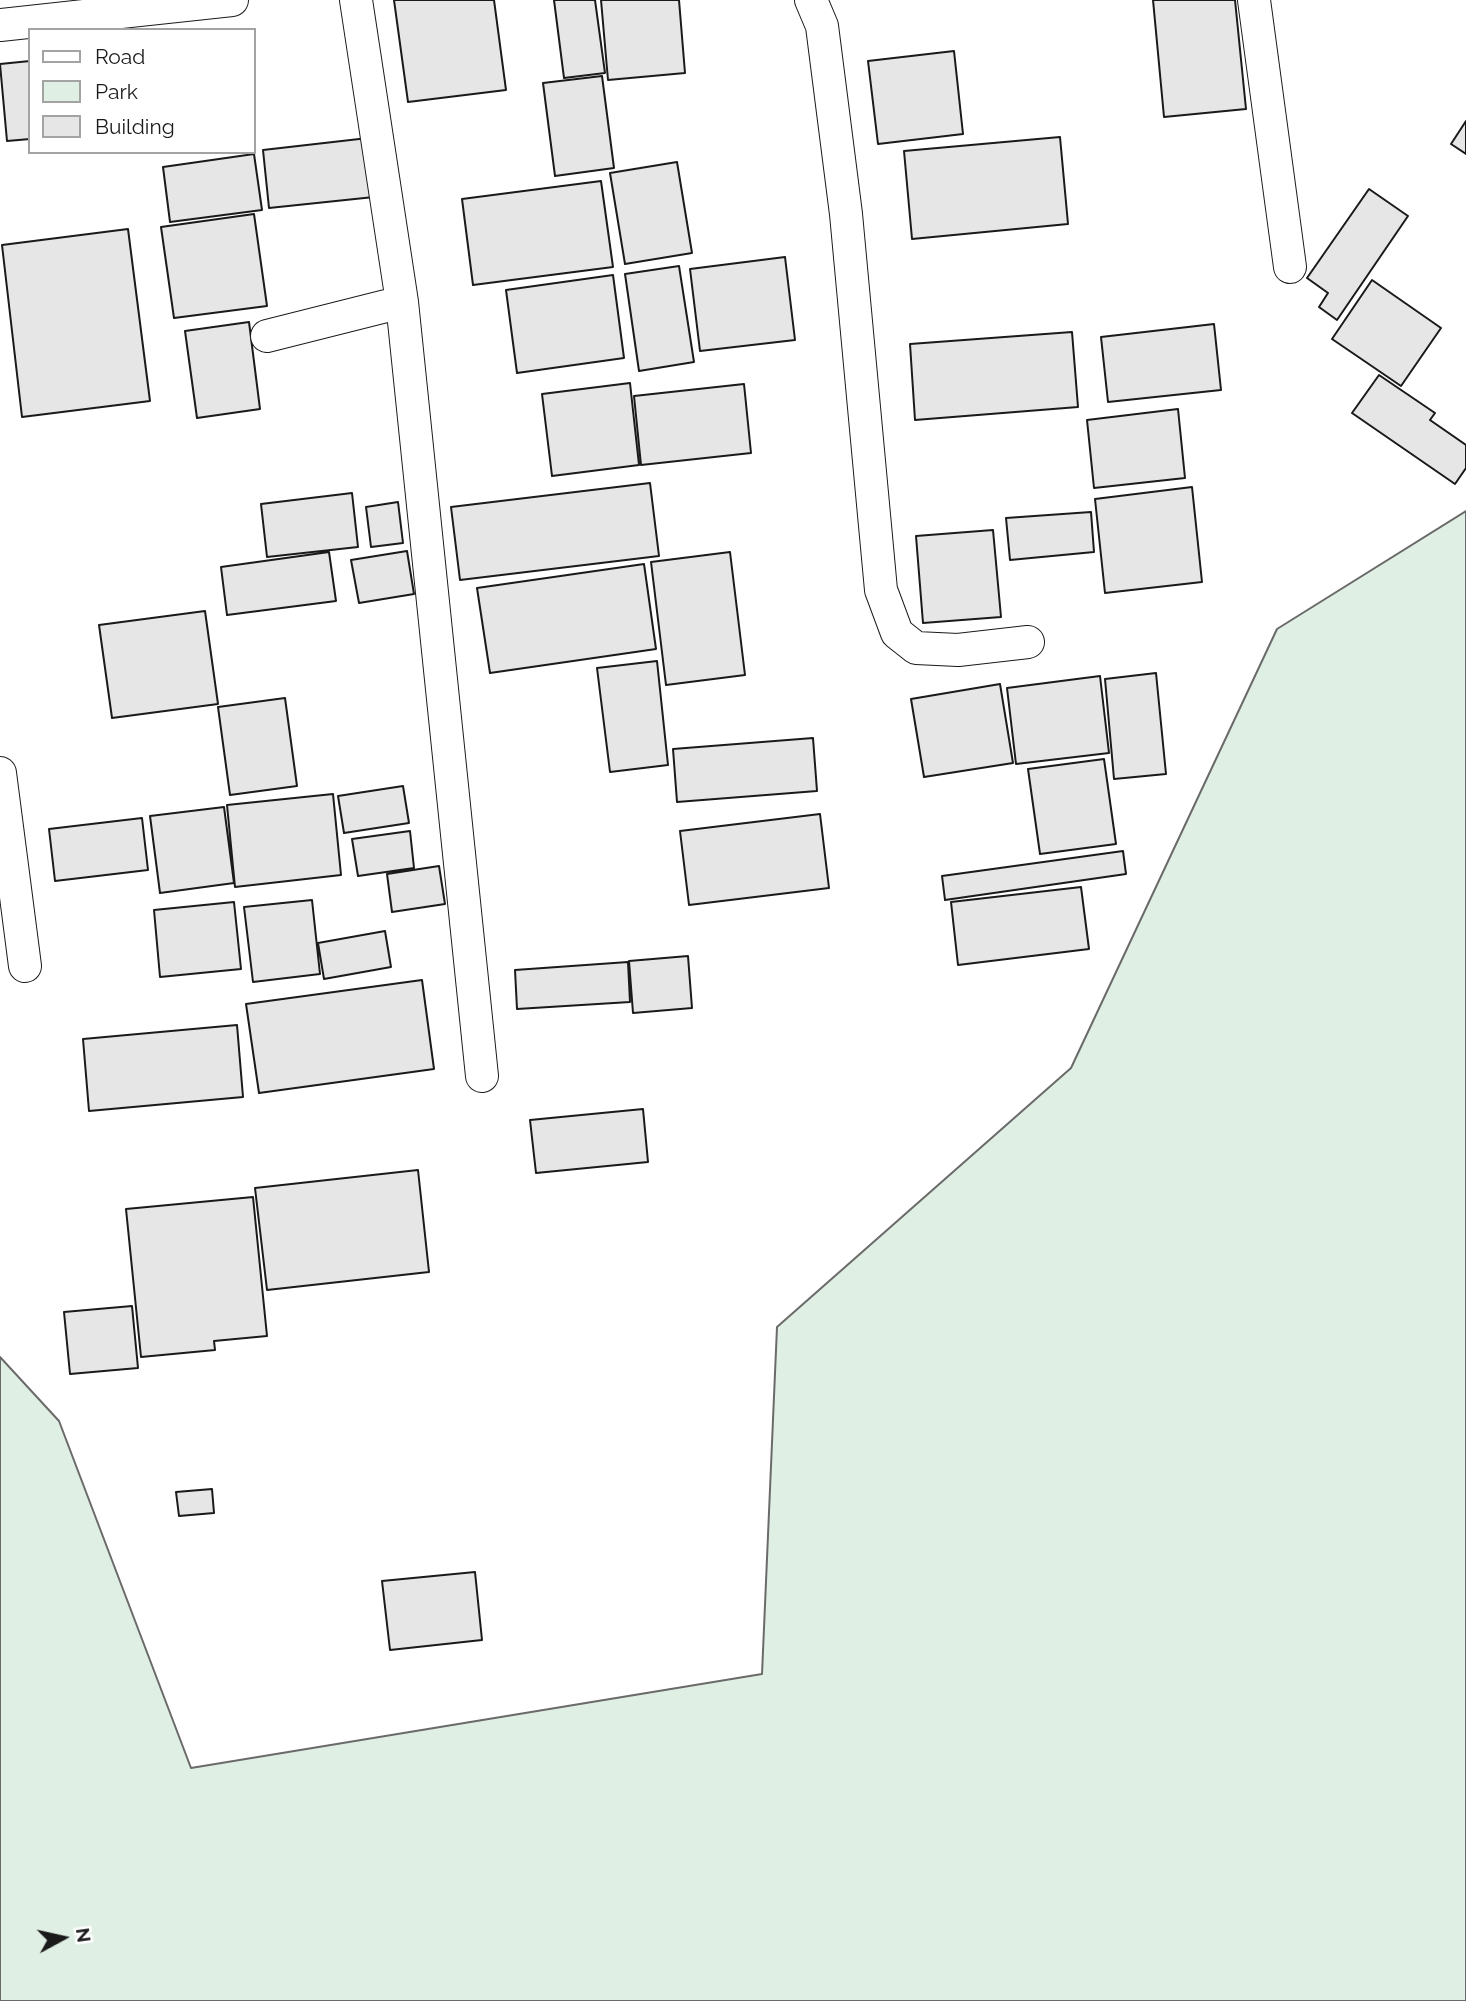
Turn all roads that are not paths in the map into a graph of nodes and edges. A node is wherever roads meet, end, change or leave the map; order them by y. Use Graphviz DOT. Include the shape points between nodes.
graph roads {
  1 [pos="232,0"];
  2 [pos="356,0"];
  3 [pos="811,0"];
  4 [pos="1254,0"];
  5 [pos="67,8"];
  6 [pos="0,25"];
  7 [pos="1290,267"];
  8 [pos="402,302"];
  9 [pos="267,336"];
  10 [pos="1028,642"];
  11 [pos="0,773"];
  12 [pos="25,966"];
  13 [pos="482,1076"];
  1 -- 5 [label="street"];
  2 -- 8 [label="street"];
  3 -- 10 [label="street" via="822,26 846,214 881,590 897,633 916,648 958,650"];
  4 -- 7 [label="street"];
  5 -- 6 [label="street"];
  8 -- 9 [label="street"];
  8 -- 13 [label="street"];
  11 -- 12 [label="street"];
}
